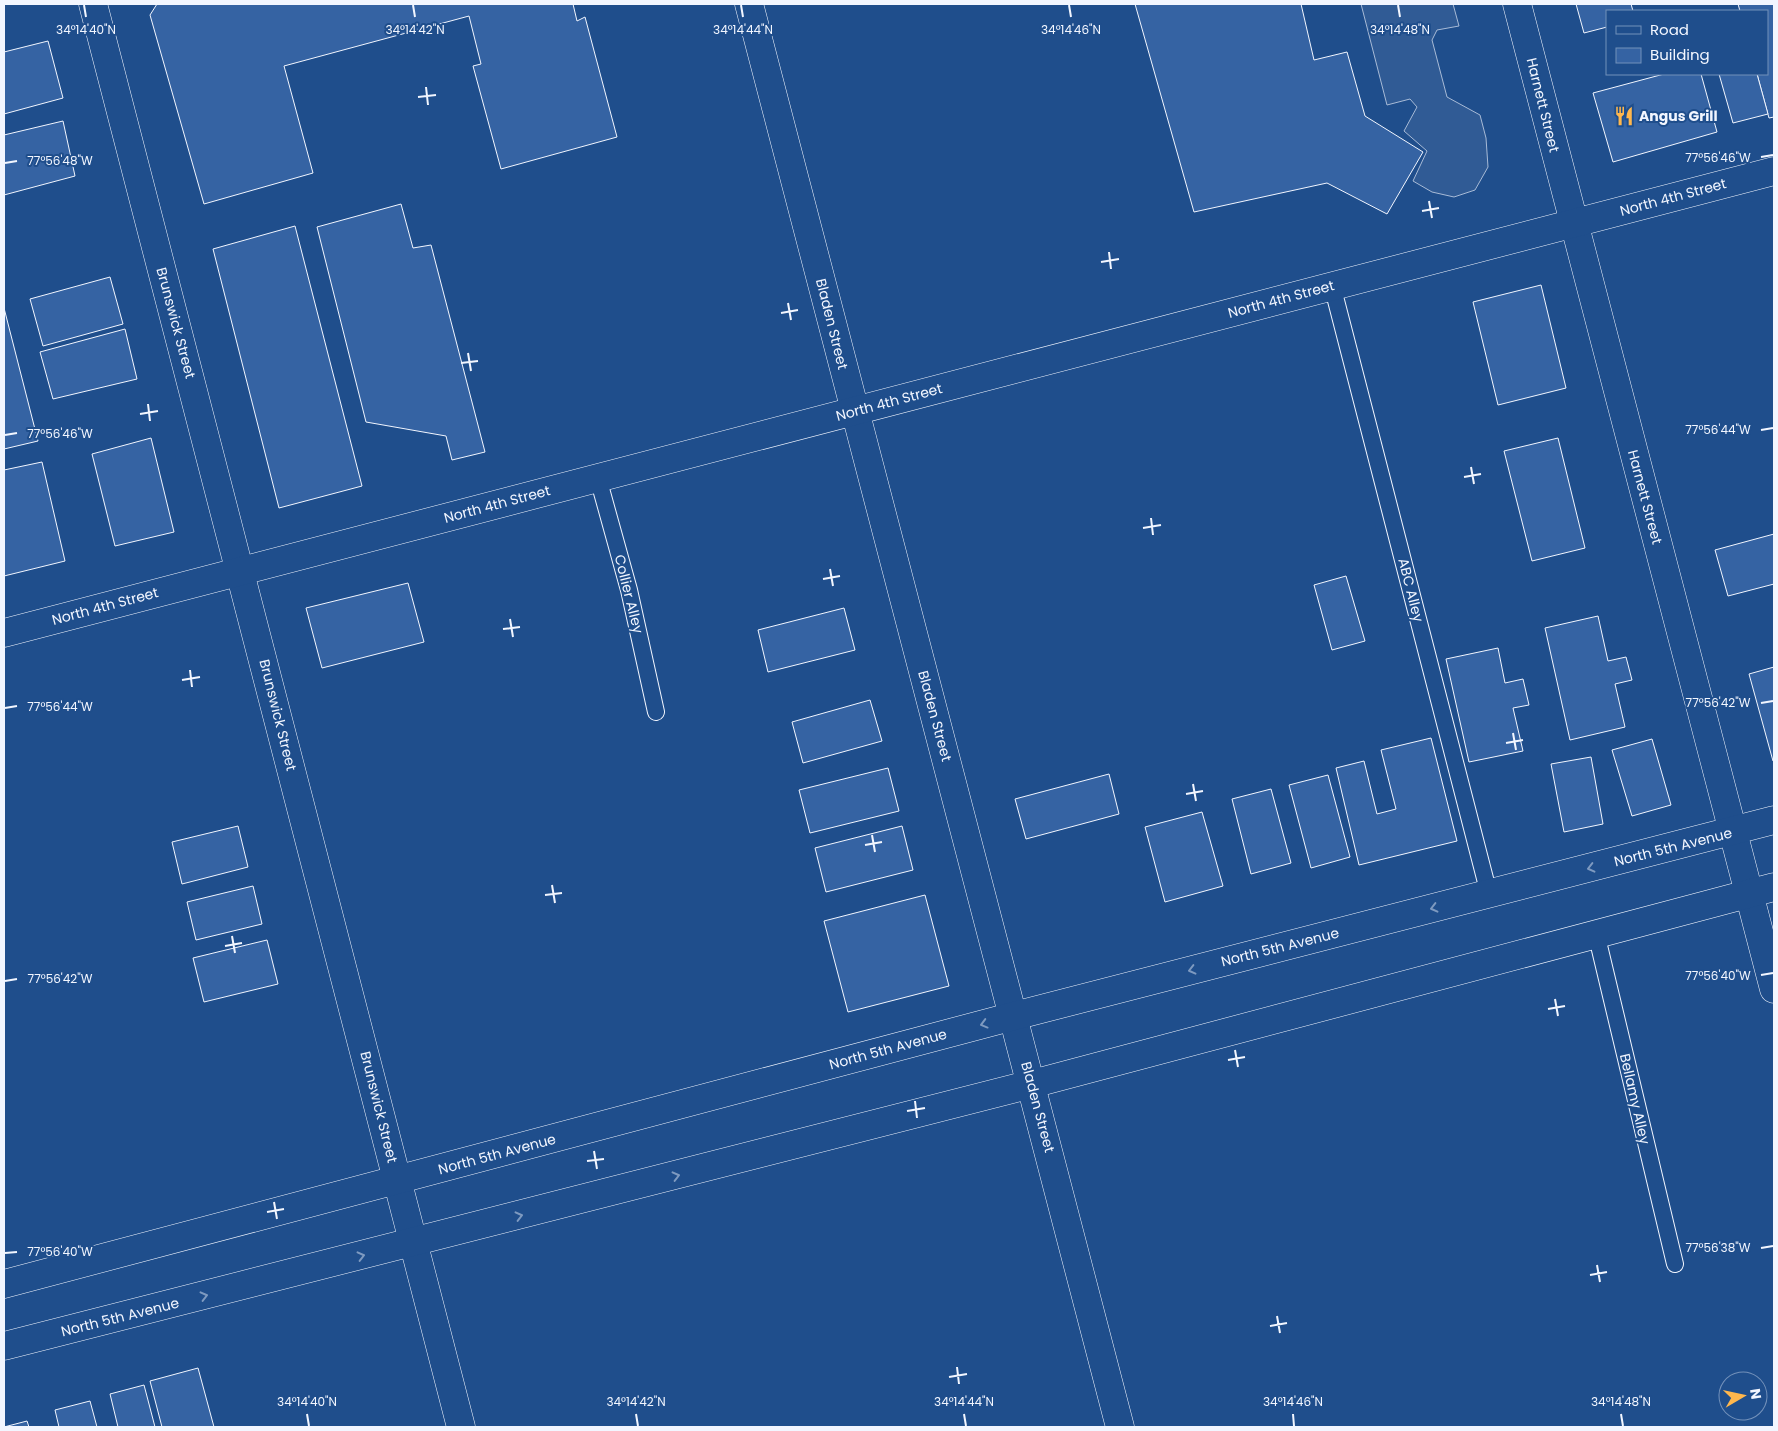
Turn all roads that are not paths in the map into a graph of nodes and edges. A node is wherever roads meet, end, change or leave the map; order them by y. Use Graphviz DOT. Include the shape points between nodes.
graph roads {
  1 [pos="93,4"];
  2 [pos="749,4"];
  3 [pos="1518,4"];
  4 [pos="1774,170"];
  5 [pos="1573,223"];
  6 [pos="1332,285"];
  7 [pos="855,411"];
  8 [pos="598,478"];
  9 [pos="240,571"];
  10 [pos="4,633"];
  11 [pos="656,712"];
  12 [pos="1774,820"];
  13 [pos="1733,831"];
  14 [pos="1762,890"];
  15 [pos="1488,894"];
  16 [pos="1596,934"];
  17 [pos="1774,989"];
  18 [pos="1014,1016"];
  19 [pos="1032,1084"];
  20 [pos="398,1180"];
  21 [pos="414,1243"];
  22 [pos="1675,1264"];
  23 [pos="4,1284"];
  24 [pos="4,1346"];
  25 [pos="461,1427"];
  26 [pos="1120,1427"];
  1 -- 9 [label="street, Brunswick Street"];
  2 -- 7 [label="street, Bladen Street"];
  3 -- 5 [label="street, Harnett Street"];
  4 -- 5 [label="street, North 4th Street"];
  5 -- 6 [label="street, North 4th Street"];
  5 -- 13 [label="street, Harnett Street"];
  6 -- 7 [label="street, North 4th Street"];
  6 -- 15 [label="lane, ABC Alley"];
  7 -- 8 [label="street, North 4th Street"];
  7 -- 18 [label="street, Bladen Street"];
  8 -- 9 [label="street, North 4th Street"];
  8 -- 11 [label="lane, Collier Alley" via="629,590"];
  9 -- 10 [label="street, North 4th Street"];
  9 -- 20 [label="street, Brunswick Street"];
  12 -- 13 [label="street, North 5th Avenue"];
  13 -- 14 [label="street, Harnett Street"];
  13 -- 15 [label="street, North 5th Avenue, one-way"];
  14 -- 16 [label="street, North 5th Avenue"];
  14 -- 17 [label="street, Harnett Street"];
  15 -- 18 [label="street, North 5th Avenue, one-way"];
  16 -- 19 [label="street, North 5th Avenue"];
  16 -- 22 [label="lane, Bellamy Alley"];
  18 -- 19 [label="street, Bladen Street"];
  18 -- 20 [label="street, North 5th Avenue, one-way"];
  21 -- 19 [label="street, North 5th Avenue, one-way"];
  19 -- 26 [label="street, Bladen Street"];
  20 -- 21 [label="street, Brunswick Street"];
  20 -- 23 [label="street, North 5th Avenue"];
  24 -- 21 [label="street, North 5th Avenue, one-way"];
  21 -- 25 [label="street, Brunswick Street"];
}
